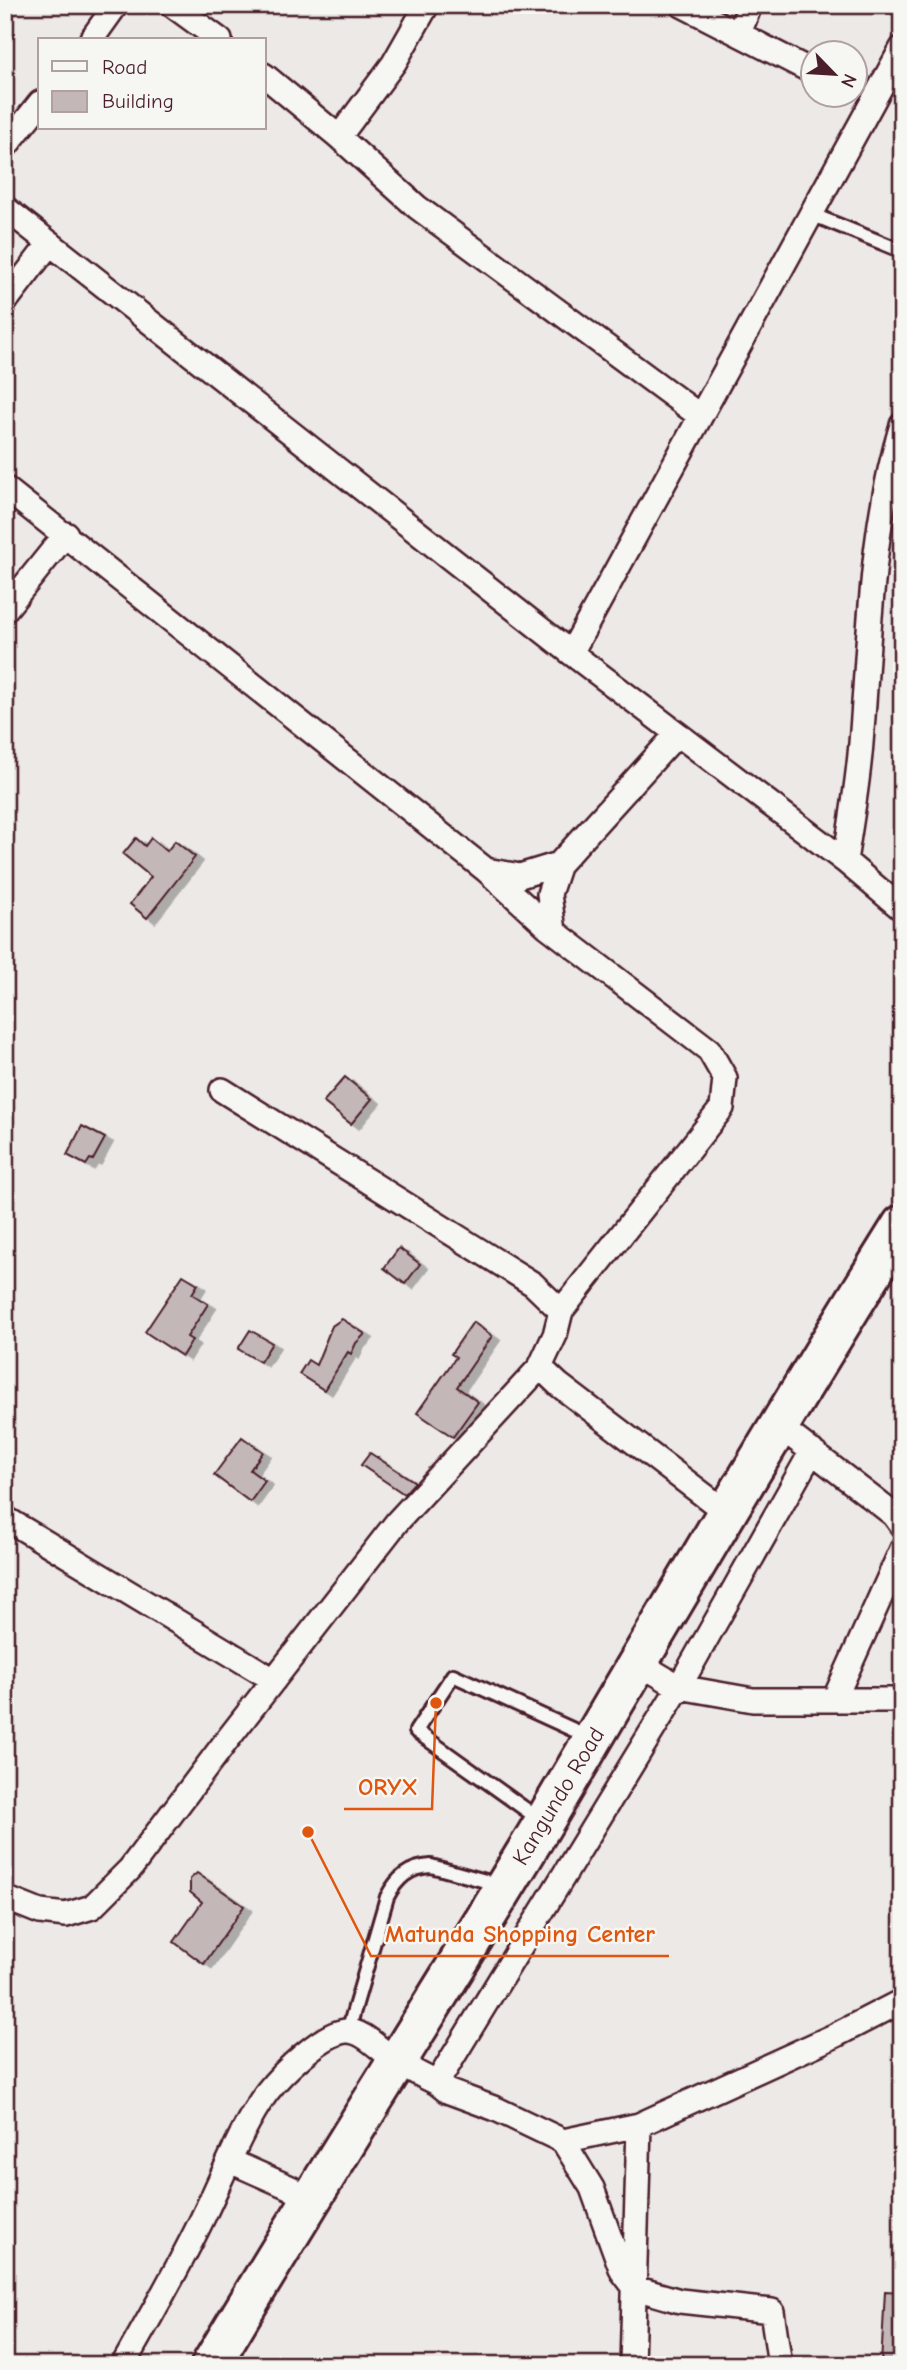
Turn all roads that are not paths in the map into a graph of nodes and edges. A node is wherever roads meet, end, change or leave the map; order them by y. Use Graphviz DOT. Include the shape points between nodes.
graph roads {
  1 [pos="116,5"];
  2 [pos="172,5"];
  3 [pos="427,5"];
  4 [pos="682,5"];
  5 [pos="750,5"];
  6 [pos="739,34"];
  7 [pos="92,38"];
  8 [pos="217,38"];
  9 [pos="902,48"];
  10 [pos="799,65"];
  11 [pos="266,77"];
  12 [pos="869,90"];
  13 [pos="38,106"];
  14 [pos="859,108"];
  15 [pos="339,137"];
  16 [pos="5,147"];
  17 [pos="5,208"];
  18 [pos="811,214"];
  19 [pos="50,243"];
  20 [pos="902,251"];
  21 [pos="5,302"];
  22 [pos="700,416"];
  23 [pos="902,425"];
  24 [pos="5,488"];
  25 [pos="66,534"];
  26 [pos="5,610"];
  27 [pos="571,653"];
  28 [pos="677,734"];
  29 [pos="845,861"];
  30 [pos="559,863"];
  31 [pos="486,870"];
  32 [pos="902,909"];
  33 [pos="554,931"];
  34 [pos="222,1090"];
  35 [pos="899,1237"];
  36 [pos="561,1311"];
  37 [pos="540,1367"];
  38 [pos="779,1426"];
  39 [pos="812,1451"];
  40 [pos="726,1512"];
  41 [pos="5,1518"];
  42 [pos="902,1525"];
  43 [pos="902,1549"];
  44 [pos="637,1662"];
  45 [pos="274,1680"];
  46 [pos="679,1687"];
  47 [pos="834,1700"];
  48 [pos="902,1700"];
  49 [pos="592,1738"];
  50 [pos="544,1822"];
  51 [pos="504,1886"];
  52 [pos="5,1898"];
  53 [pos="902,2001"];
  54 [pos="902,2017"];
  55 [pos="865,2020"];
  56 [pos="348,2031"];
  57 [pos="396,2061"];
  58 [pos="437,2083"];
  59 [pos="639,2125"];
  60 [pos="563,2141"];
  61 [pos="230,2161"];
  62 [pos="309,2201"];
  63 [pos="635,2288"];
  64 [pos="123,2365"];
  65 [pos="211,2365"];
  66 [pos="632,2365"];
  67 [pos="780,2365"];
  1 -- 7 [label="street"];
  2 -- 8 [label="street"];
  3 -- 15 [label="street" via="394,63"];
  4 -- 6 [label="street"];
  5 -- 6 [label="street"];
  6 -- 10 [label="street"];
  9 -- 12 [label="street"];
  11 -- 15 [label="street"];
  13 -- 16 [label="street"];
  14 -- 18 [label="street"];
  15 -- 22 [label="street" via="416,207"];
  17 -- 19 [label="street"];
  18 -- 20 [label="lane"];
  18 -- 22 [label="street"];
  19 -- 21 [label="street"];
  19 -- 27 [label="street"];
  22 -- 27 [label="street"];
  23 -- 29 [label="street" via="877,537 861,747"];
  24 -- 25 [label="street"];
  25 -- 26 [label="street"];
  25 -- 31 [label="street"];
  27 -- 28 [label="street"];
  28 -- 29 [label="street"];
  28 -- 30 [label="street"];
  29 -- 32 [label="street"];
  30 -- 31 [label="street" via="520,876"];
  30 -- 33 [label="street" via="549,894"];
  31 -- 33 [label="street"];
  33 -- 36 [label="street" via="709,1050 725,1078 722,1108"];
  34 -- 36 [label="street" via="527,1281"];
  35 -- 38 [label="highway, Kangundo Road"];
  36 -- 37 [label="street"];
  37 -- 40 [label="street"];
  37 -- 45 [label="street" via="397,1522"];
  38 -- 39 [label="street"];
  38 -- 40 [label="highway, Kangundo Road"];
  39 -- 42 [label="street"];
  39 -- 46 [label="street"];
  40 -- 44 [label="highway, Kangundo Road"];
  41 -- 45 [label="street"];
  43 -- 47 [label="street"];
  44 -- 46 [label="street"];
  44 -- 49 [label="highway, Kangundo Road"];
  45 -- 52 [label="street" via="130,1869 92,1907 66,1915 40,1912"];
  46 -- 47 [label="street" via="753,1700"];
  46 -- 58 [label="street"];
  47 -- 48 [label="street"];
  49 -- 50 [label="highway, Kangundo Road"];
  49 -- 50 [label="lane" via="453,1675 416,1731"];
  50 -- 51 [label="highway, Kangundo Road"];
  51 -- 56 [label="lane" via="431,1866 419,1866 394,1883"];
  51 -- 57 [label="highway, Kangundo Road"];
  53 -- 55 [label="street"];
  54 -- 55 [label="street"];
  55 -- 59 [label="street"];
  56 -- 57 [label="street" via="368,2039"];
  56 -- 61 [label="street" via="335,2033 316,2046 267,2092"];
  57 -- 58 [label="street"];
  57 -- 62 [label="highway, Kangundo Road"];
  58 -- 60 [label="street"];
  59 -- 60 [label="street"];
  59 -- 63 [label="street"];
  60 -- 63 [label="street" via="592,2188 622,2271"];
  61 -- 62 [label="street"];
  61 -- 64 [label="street"];
  62 -- 65 [label="highway, Kangundo Road"];
  63 -- 66 [label="street"];
  63 -- 67 [label="street" via="680,2301 772,2311"];
}
